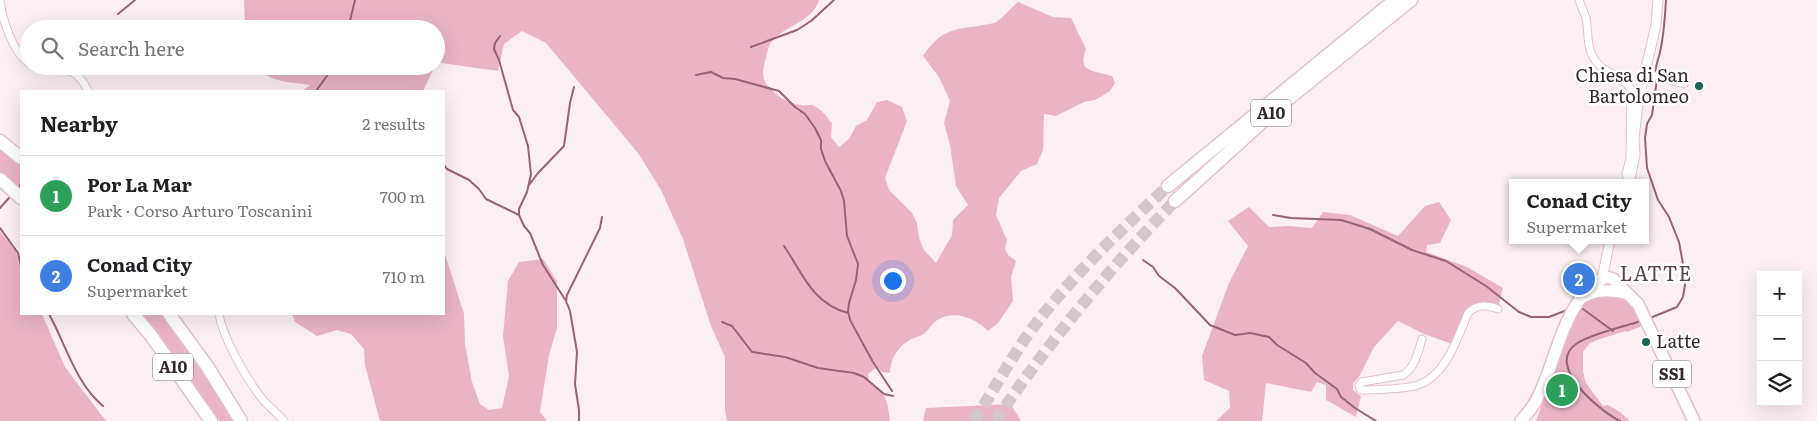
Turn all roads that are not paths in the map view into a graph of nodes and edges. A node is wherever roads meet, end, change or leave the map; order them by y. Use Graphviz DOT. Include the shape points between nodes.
graph roads {
  1 [pos="0,0"];
  2 [pos="1395,0"];
  3 [pos="1411,0"];
  4 [pos="1579,0"];
  5 [pos="1658,0"];
  6 [pos="1369,27"];
  7 [pos="20,54"];
  8 [pos="76,75"];
  9 [pos="1648,75"];
  10 [pos="1684,84"];
  11 [pos="88,90"];
  12 [pos="0,141"];
  13 [pos="20,157"];
  14 [pos="0,179"];
  15 [pos="1628,179"];
  16 [pos="1630,179"];
  17 [pos="1168,186"];
  18 [pos="20,197"];
  19 [pos="1175,201"];
  20 [pos="1610,244"];
  21 [pos="1606,281"];
  22 [pos="1498,309"];
  23 [pos="134,315"];
  24 [pos="170,315"];
  25 [pos="219,315"];
  26 [pos="1422,340"];
  27 [pos="211,421"];
  28 [pos="242,421"];
  29 [pos="284,421"];
  30 [pos="1521,421"];
  31 [pos="1694,421"];
  1 -- 7 [label="street" via="7,28"];
  2 -- 6 [label="highway, A10"];
  3 -- 6 [label="highway, A10"];
  4 -- 15 [label="street" via="1595,60 1631,89"];
  5 -- 9 [label="street"];
  6 -- 17 [label="highway, A10"];
  6 -- 19 [label="highway, A10"];
  8 -- 11 [label="street"];
  9 -- 10 [label="street"];
  9 -- 16 [label="street" via="1638,102"];
  12 -- 13 [label="highway"];
  14 -- 18 [label="highway"];
  20 -- 21 [label="street"];
  21 -- 30 [label="main road" via="1596,283 1576,306 1536,401"];
  21 -- 31 [label="main road, SS1" via="1629,294 1642,310"];
  22 -- 26 [label="street" via="1490,306 1472,309 1468,313 1449,356 1424,383 1409,387 1360,389 1362,382 1408,372"];
  23 -- 27 [label="highway, A10"];
  24 -- 28 [label="highway, A10"];
  25 -- 29 [label="street" via="220,324 259,396"];
}
